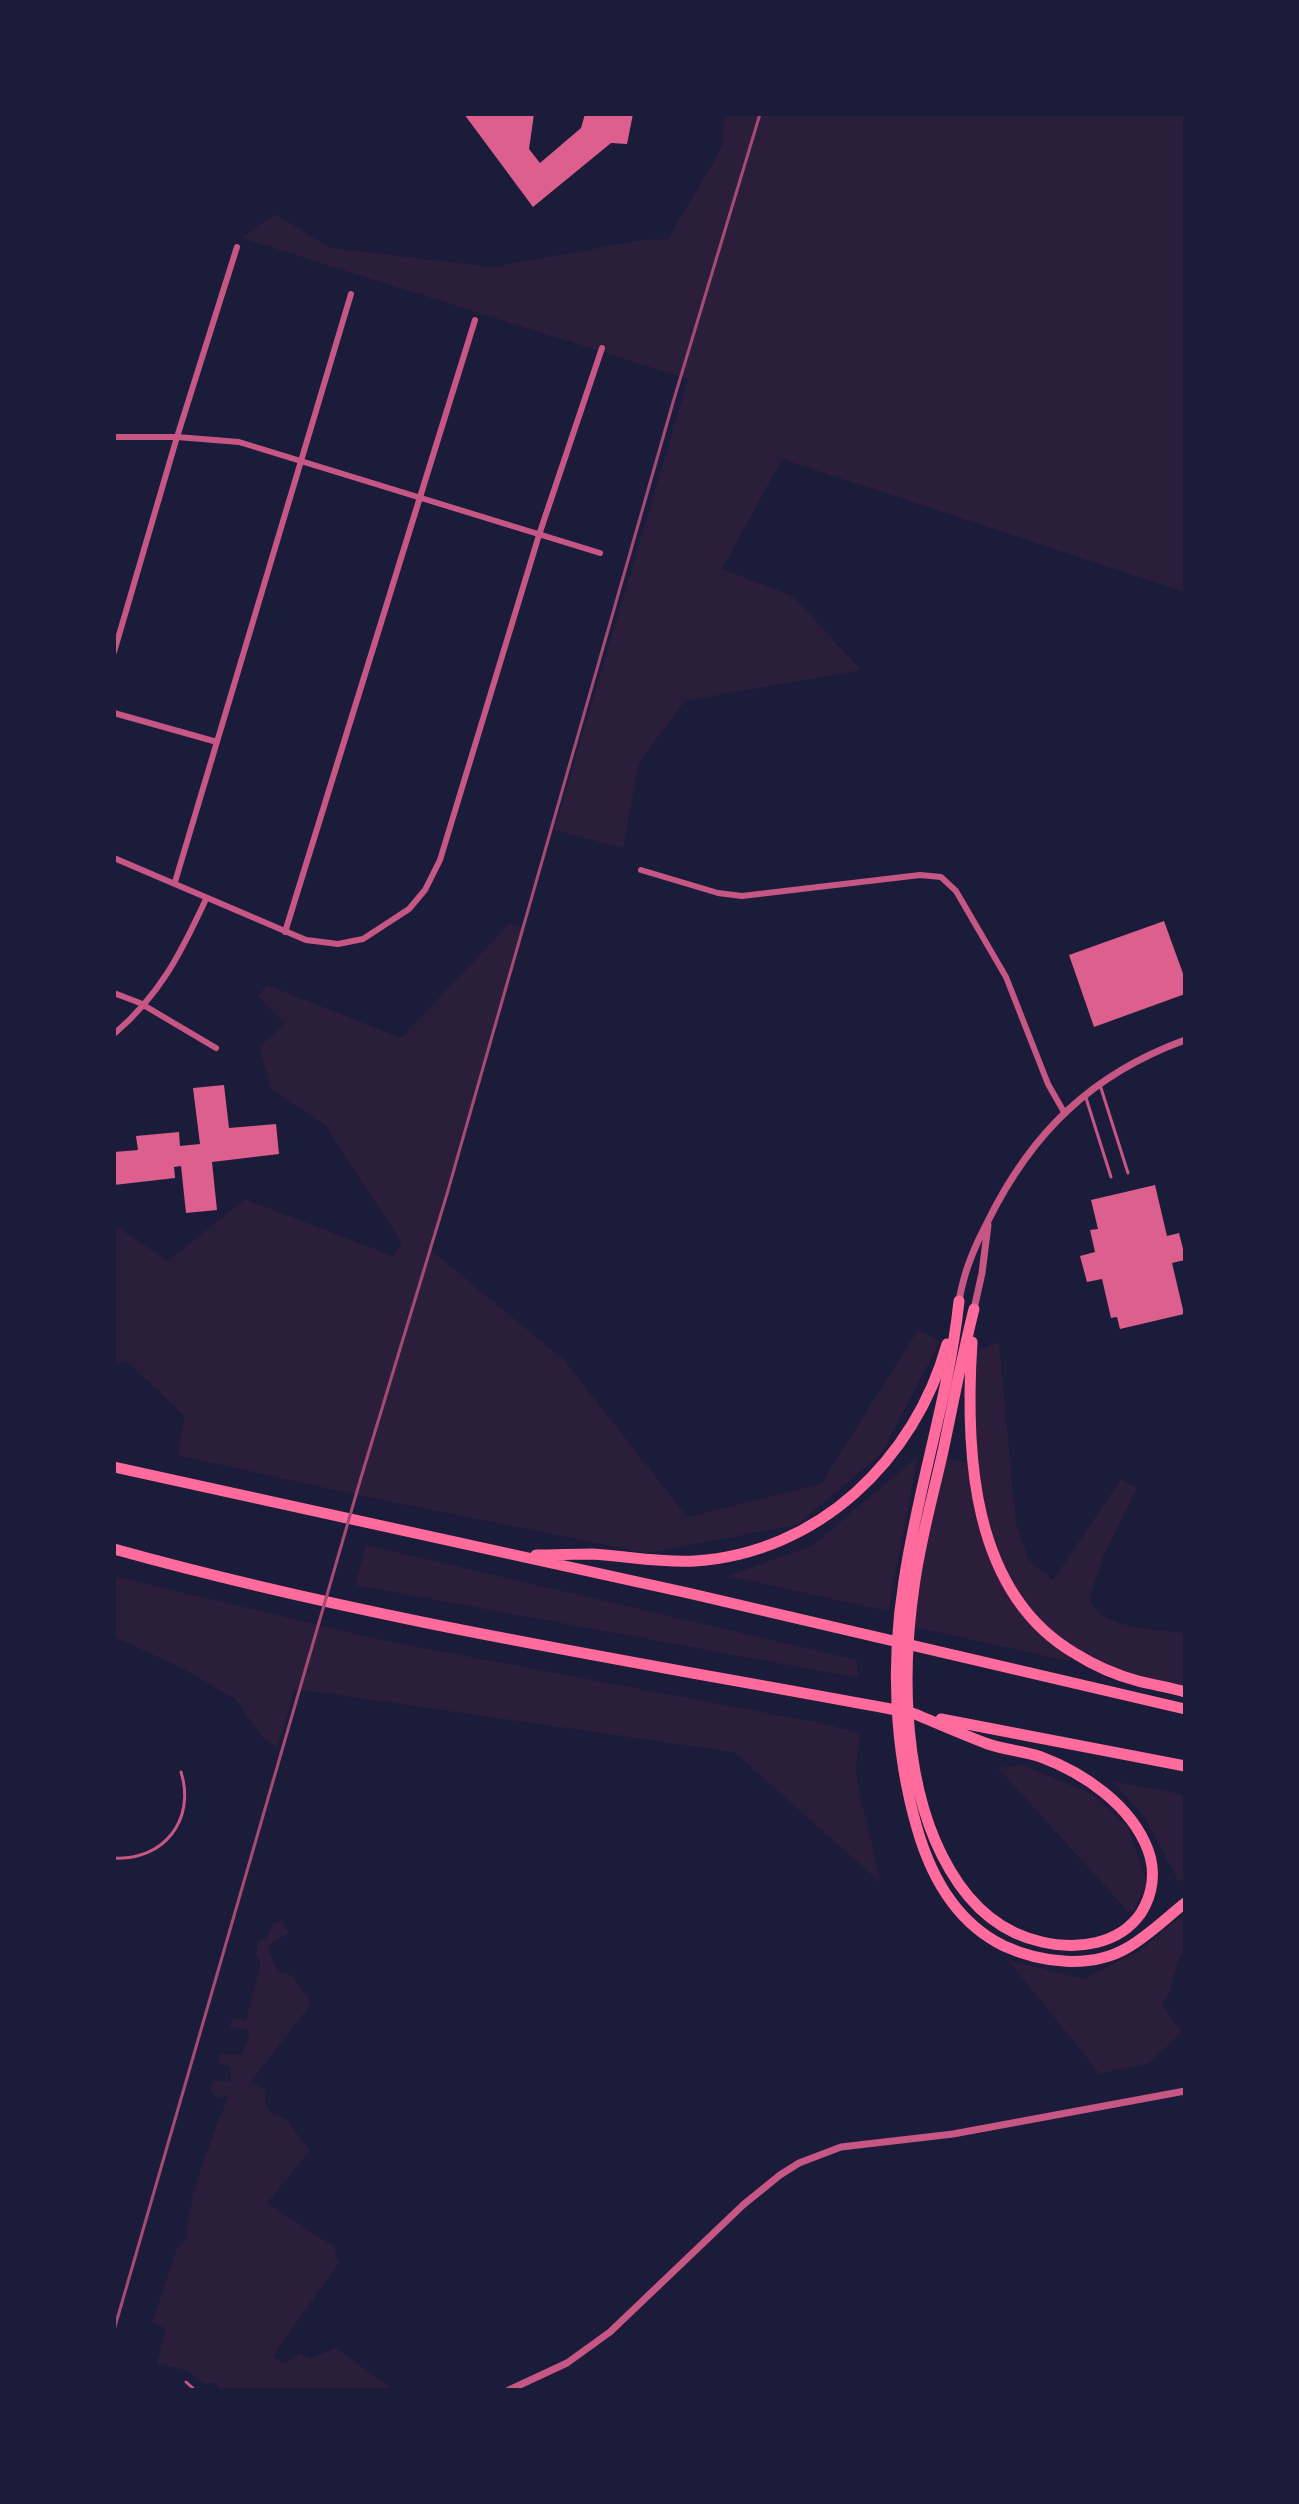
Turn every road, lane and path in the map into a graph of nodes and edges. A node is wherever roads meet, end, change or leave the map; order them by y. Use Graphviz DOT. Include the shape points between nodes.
graph roads {
  1 [pos="237,247"];
  2 [pos="351,294"];
  3 [pos="475,320"];
  4 [pos="602,348"];
  5 [pos="114,437"];
  6 [pos="177,437"];
  7 [pos="300,461"];
  8 [pos="420,498"];
  9 [pos="539,535"];
  10 [pos="600,553"];
  11 [pos="114,652"];
  12 [pos="114,713"];
  13 [pos="217,742"];
  14 [pos="114,858"];
  15 [pos="641,870"];
  16 [pos="175,882"];
  17 [pos="206,899"];
  18 [pos="285,932"];
  19 [pos="114,993"];
  20 [pos="144,1005"];
  21 [pos="114,1034"];
  22 [pos="1185,1040"];
  23 [pos="216,1048"];
  24 [pos="1099,1084"];
  25 [pos="1085,1094"];
  26 [pos="1064,1112"];
  27 [pos="1128,1173"];
  28 [pos="1111,1177"];
  29 [pos="989,1219"];
  30 [pos="959,1301"];
  31 [pos="974,1309"];
  32 [pos="114,1467"];
  33 [pos="114,1549"];
  34 [pos="517,1556"];
  35 [pos="908,1585"];
  36 [pos="1185,1692"];
  37 [pos="1185,1709"];
  38 [pos="915,1714"];
  39 [pos="1185,1766"];
  40 [pos="181,1772"];
  41 [pos="918,1809"];
  42 [pos="114,1858"];
  43 [pos="1185,1903"];
  44 [pos="1185,2091"];
  45 [pos="186,2382"];
  46 [pos="195,2390"];
  47 [pos="509,2390"];
  1 -- 6 [label="street"];
  2 -- 7 [label="street"];
  3 -- 8 [label="street"];
  4 -- 9 [label="street"];
  5 -- 6 [label="street"];
  6 -- 7 [label="street" via="239,442"];
  6 -- 11 [label="street"];
  7 -- 8 [label="street"];
  7 -- 13 [label="street"];
  8 -- 9 [label="street"];
  8 -- 18 [label="street"];
  9 -- 10 [label="street"];
  9 -- 18 [label="street" via="440,860 425,890 409,909 363,939 338,944"];
  12 -- 13 [label="street"];
  13 -- 16 [label="street"];
  14 -- 16 [label="street"];
  15 -- 26 [label="street" via="742,896 920,875 945,880 1006,977"];
  16 -- 17 [label="street"];
  17 -- 18 [label="street"];
  17 -- 20 [label="street" via="178,959"];
  19 -- 20 [label="street"];
  20 -- 21 [label="street"];
  20 -- 23 [label="street"];
  22 -- 24 [label="street"];
  24 -- 25 [label="street"];
  24 -- 27 [label="lane"];
  25 -- 26 [label="street"];
  25 -- 28 [label="lane"];
  26 -- 29 [label="street" via="1016,1169"];
  29 -- 30 [label="street" via="967,1264"];
  29 -- 31 [label="street"];
  30 -- 34 [label="highway" via="938,1372 908,1430 869,1481 819,1522 766,1548 711,1560"];
  30 -- 35 [label="highway"];
  31 -- 35 [label="highway"];
  31 -- 36 [label="highway" via="968,1396 971,1450 984,1523 1009,1588 1036,1623 1075,1654 1116,1674"];
  32 -- 34 [label="highway"];
  33 -- 38 [label="highway" via="464,1631"];
  34 -- 37 [label="highway"];
  35 -- 41 [label="highway" via="898,1639 897,1692 900,1742"];
  38 -- 39 [label="highway"];
  38 -- 41 [label="highway" via="991,1745 1040,1757 1102,1792 1126,1814 1147,1848 1153,1875 1147,1902 1132,1925 1099,1942 1058,1945 1026,1938 990,1918 964,1892"];
  40 -- 42 [label="lane" via="186,1801 174,1832 149,1852"];
  41 -- 43 [label="highway" via="928,1862 951,1901 978,1929 1019,1952 1066,1961 1107,1957"];
  44 -- 47 [label="street" via="953,2134 841,2147 799,2163 743,2205 610,2332 567,2363"];
  45 -- 46 [label="lane"];
}
